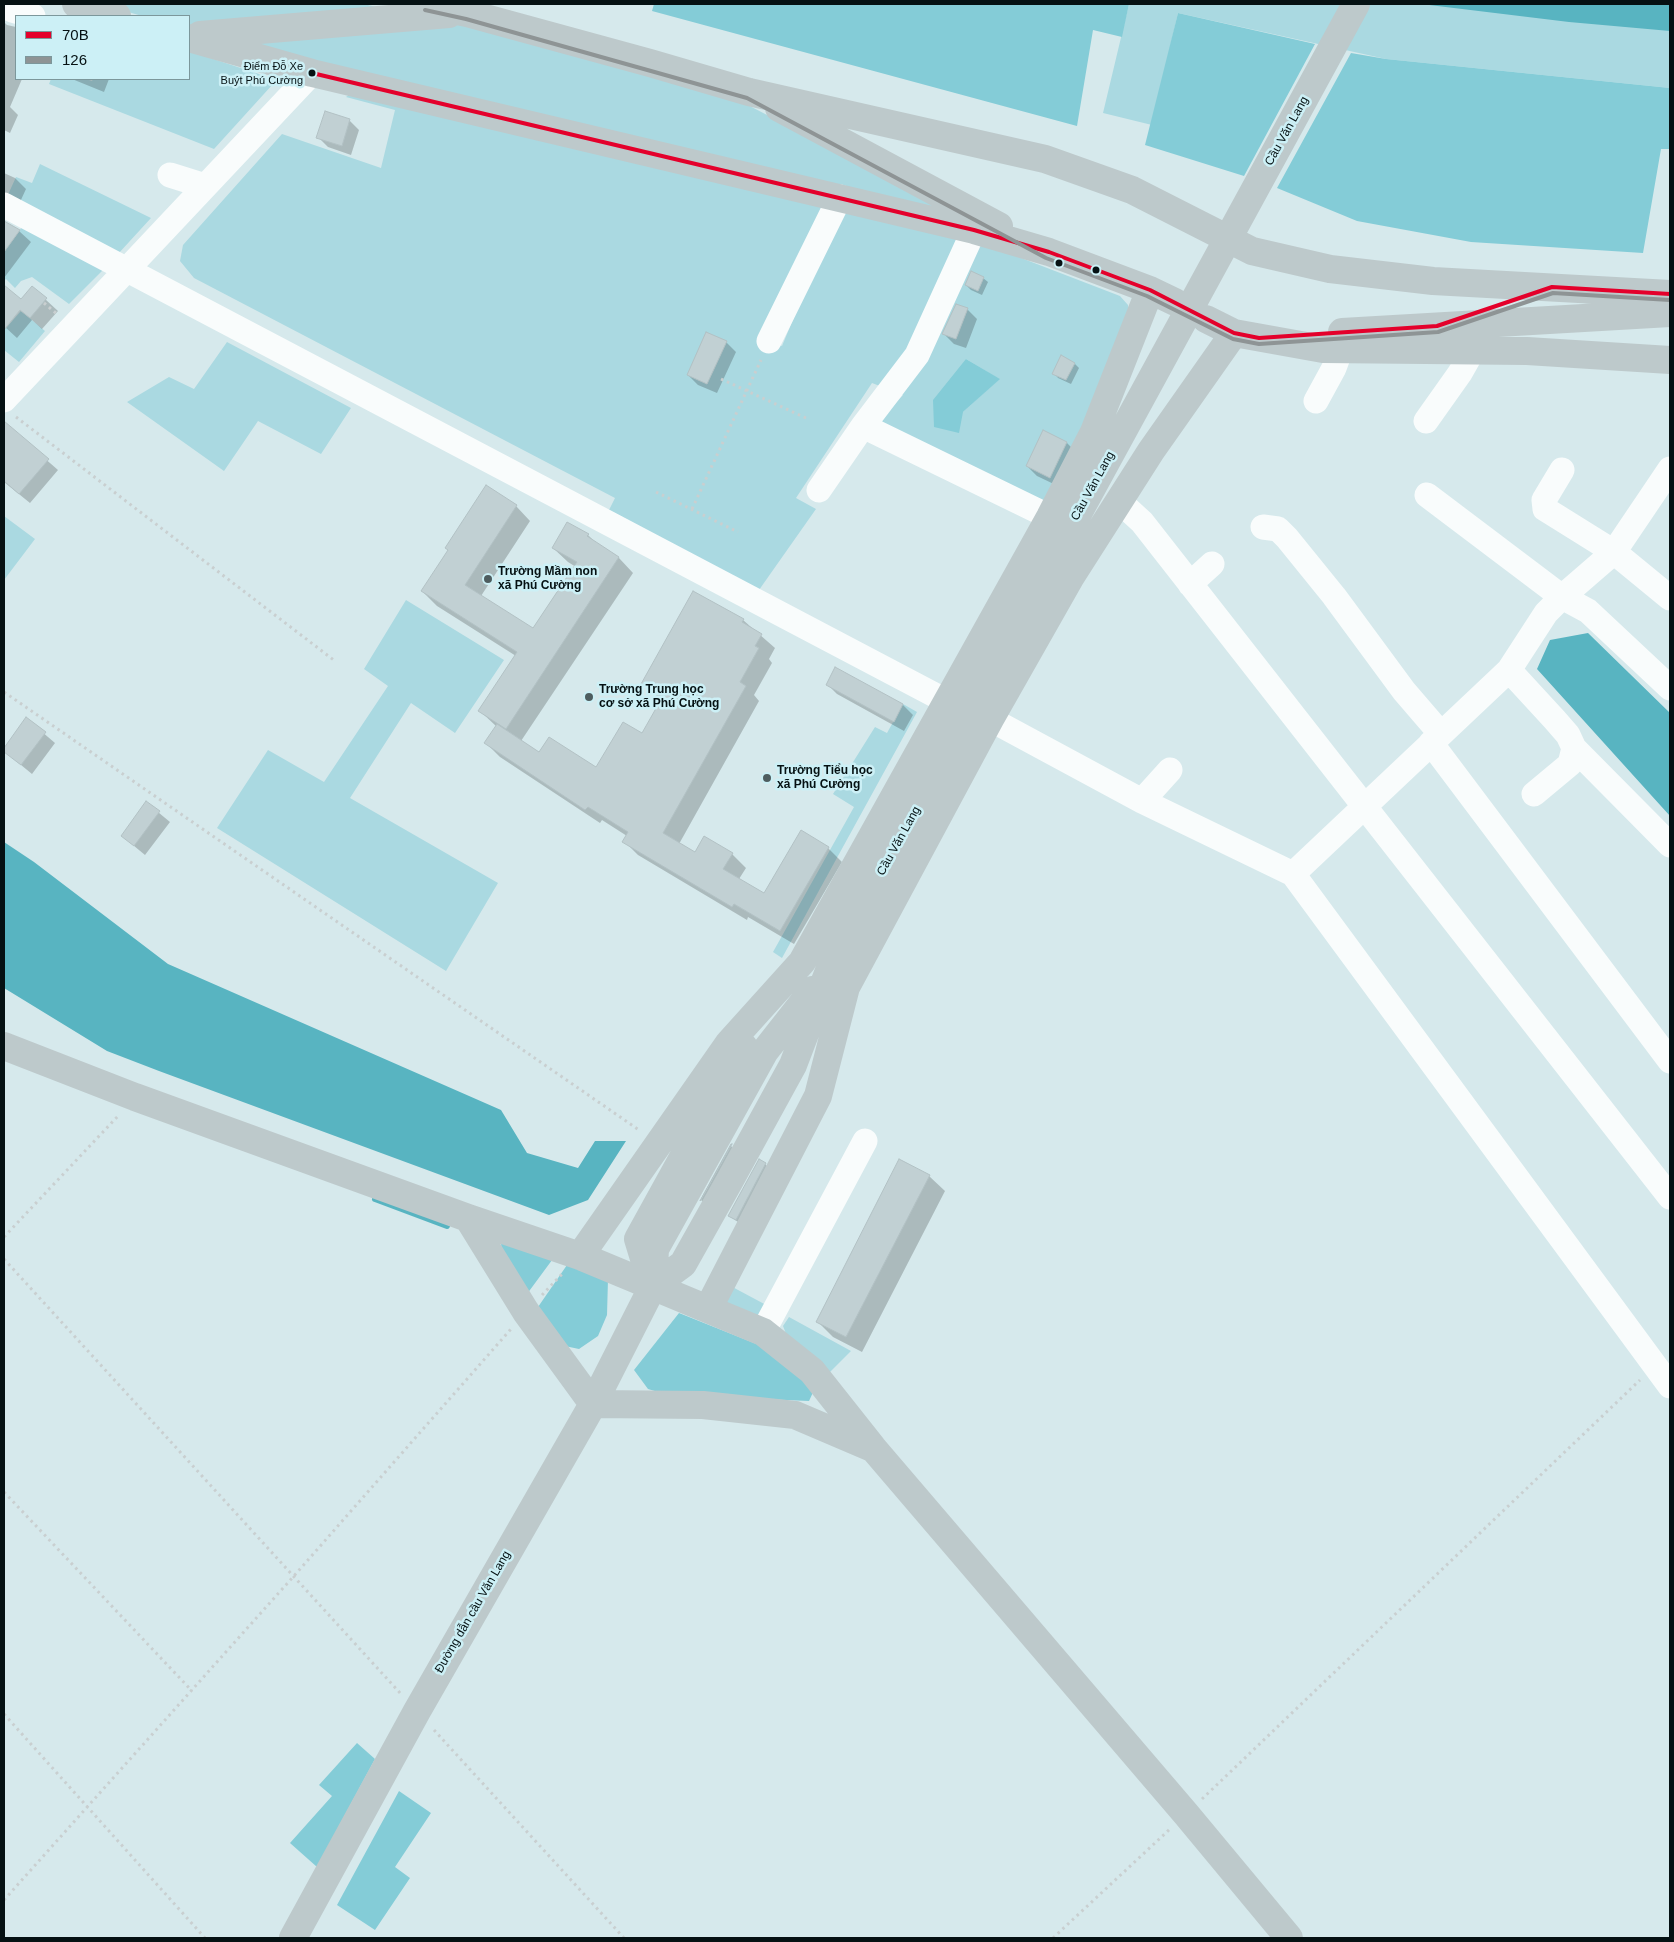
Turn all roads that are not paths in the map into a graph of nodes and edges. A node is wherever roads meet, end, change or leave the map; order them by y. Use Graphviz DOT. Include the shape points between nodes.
graph roads {
  1 [pos="426,4"];
  2 [pos="1356,4"];
  3 [pos="81,9"];
  4 [pos="467,13"];
  5 [pos="112,15"];
  6 [pos="190,37"];
  7 [pos="190,37"];
  8 [pos="312,73"];
  9 [pos="749,92"];
  10 [pos="170,175"];
  11 [pos="205,186"];
  12 [pos="840,197"];
  13 [pos="4,205"];
  14 [pos="974,230"];
  15 [pos="1050,252"];
  16 [pos="127,270"];
  17 [pos="1552,287"];
  18 [pos="1150,290"];
  19 [pos="1670,294"];
  20 [pos="1175,302"];
  21 [pos="1670,312"];
  22 [pos="1206,319"];
  23 [pos="1437,326"];
  24 [pos="1247,336"];
  25 [pos="769,342"];
  26 [pos="1341,349"];
  27 [pos="1473,350"];
  28 [pos="1670,360"];
  29 [pos="1316,401"];
  30 [pos="8,407"];
  31 [pos="1426,421"];
  32 [pos="863,426"];
  33 [pos="1670,469"];
  34 [pos="1562,470"];
  35 [pos="819,490"];
  36 [pos="1427,495"];
  37 [pos="1119,501"];
  38 [pos="1050,516"];
  39 [pos="1263,528"];
  40 [pos="1614,552"];
  41 [pos="1212,564"];
  42 [pos="1190,584"];
  43 [pos="1562,597"];
  44 [pos="1670,598"];
  45 [pos="1509,670"];
  46 [pos="1670,688"];
  47 [pos="946,701"];
  48 [pos="990,719"];
  49 [pos="1436,738"];
  50 [pos="1574,748"];
  51 [pos="1170,770"];
  52 [pos="1534,794"];
  53 [pos="1142,801"];
  54 [pos="1365,806"];
  55 [pos="1670,845"];
  56 [pos="1293,874"];
  57 [pos="830,968"];
  58 [pos="4,1046"];
  59 [pos="1670,1061"];
  60 [pos="865,1140"];
  61 [pos="1670,1197"];
  62 [pos="468,1218"];
  63 [pos="580,1256"];
  64 [pos="653,1286"];
  65 [pos="708,1309"];
  66 [pos="764,1332"];
  67 [pos="1663,1359"];
  68 [pos="1670,1386"];
  69 [pos="593,1404"];
  70 [pos="873,1448"];
  71 [pos="293,1938"];
  72 [pos="1289,1938"];
  1 -- 4 [label="main road"];
  2 -- 57 [label="main road, Cầu Văn Lang"];
  3 -- 5 [label="main road"];
  4 -- 6 [label="main road"];
  4 -- 9 [label="main road"];
  7 -- 8 [label="main road"];
  8 -- 11 [label="street"];
  8 -- 12 [label="main road" via="342,88"];
  9 -- 15 [label="main road"];
  9 -- 17 [label="main road" via="1045,159 1132,190 1252,251 1340,270 1433,281"];
  10 -- 11 [label="street"];
  11 -- 16 [label="street"];
  12 -- 14 [label="main road"];
  12 -- 25 [label="street"];
  13 -- 16 [label="street"];
  14 -- 15 [label="main road"];
  14 -- 32 [label="street" via="917,355"];
  15 -- 18 [label="main road"];
  16 -- 30 [label="street"];
  16 -- 47 [label="street"];
  17 -- 19 [label="main road"];
  17 -- 23 [label="main road"];
  18 -- 20 [label="main road"];
  18 -- 38 [label="main road" via="1094,432"];
  21 -- 23 [label="main road"];
  22 -- 24 [label="main road"];
  23 -- 24 [label="main road"];
  24 -- 26 [label="main road"];
  24 -- 37 [label="main road" via="1151,451"];
  26 -- 27 [label="main road"];
  26 -- 29 [label="street"];
  27 -- 28 [label="main road"];
  27 -- 31 [label="street"];
  32 -- 35 [label="street"];
  32 -- 38 [label="street"];
  33 -- 40 [label="street"];
  34 -- 40 [label="street" via="1544,500 1545,508"];
  36 -- 43 [label="street"];
  37 -- 42 [label="street" via="1142,522"];
  37 -- 48 [label="main road" via="1070,578"];
  38 -- 47 [label="main road"];
  39 -- 49 [label="street" via="1278,529 1287,538 1334,596"];
  40 -- 43 [label="street"];
  40 -- 44 [label="street"];
  41 -- 42 [label="street"];
  42 -- 54 [label="street"];
  43 -- 45 [label="street" via="1546,613"];
  43 -- 46 [label="street" via="1588,611"];
  45 -- 49 [label="street"];
  45 -- 50 [label="street" via="1568,735"];
  47 -- 63 [label="main road" via="802,962 729,1043"];
  48 -- 53 [label="street"];
  48 -- 65 [label="main road" via="846,987 818,1096"];
  49 -- 54 [label="street"];
  49 -- 59 [label="street"];
  50 -- 52 [label="street" via="1570,764"];
  50 -- 55 [label="street"];
  51 -- 53 [label="street"];
  53 -- 56 [label="street"];
  54 -- 56 [label="street"];
  54 -- 61 [label="street"];
  56 -- 67 [label="street"];
  57 -- 64 [label="main road" via="793,1065 734,1173 682,1264"];
  57 -- 64 [label="main road" via="748,1039 638,1239"];
  58 -- 62 [label="main road"];
  60 -- 66 [label="street"];
  62 -- 63 [label="main road"];
  62 -- 69 [label="main road" via="526,1312"];
  63 -- 64 [label="main road"];
  64 -- 65 [label="main road"];
  64 -- 69 [label="main road, Đường dẫn cầu Văn Lang"];
  65 -- 66 [label="main road"];
  66 -- 70 [label="main road" via="812,1371"];
  67 -- 68 [label="street"];
  69 -- 70 [label="main road" via="703,1405 795,1414"];
  69 -- 71 [label="main road, Đường dẫn cầu Văn Lang" via="417,1711"];
  70 -- 72 [label="main road"];
}
